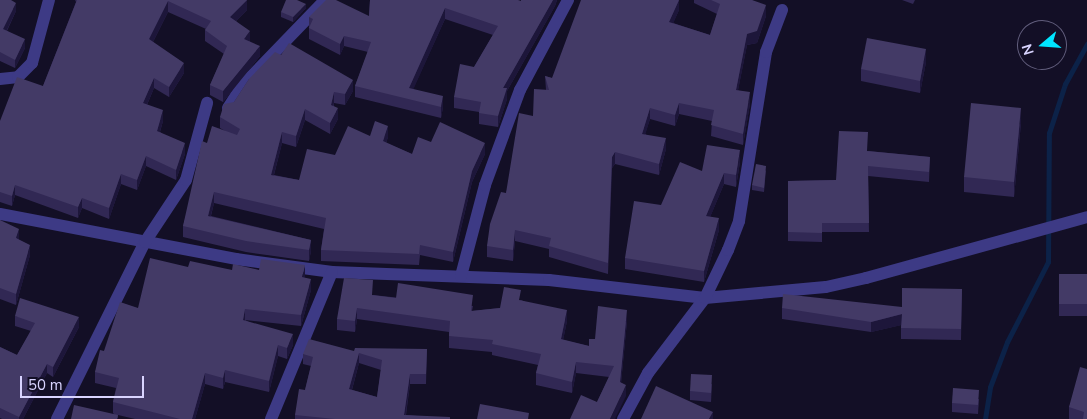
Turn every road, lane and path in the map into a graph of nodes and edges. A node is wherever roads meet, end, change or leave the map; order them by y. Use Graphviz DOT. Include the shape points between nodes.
graph roads {
  1 [pos="49,0"];
  2 [pos="325,0"];
  3 [pos="568,0"];
  4 [pos="782,10"];
  5 [pos="0,80"];
  6 [pos="207,103"];
  7 [pos="228,108"];
  8 [pos="0,214"];
  9 [pos="1085,218"];
  10 [pos="145,242"];
  11 [pos="332,272"];
  12 [pos="461,276"];
  13 [pos="705,298"];
  14 [pos="57,419"];
  15 [pos="271,419"];
  16 [pos="623,419"];
  1 -- 5 [label="street" via="32,63 18,77"];
  2 -- 7 [label="street" via="243,85"];
  3 -- 12 [label="street" via="520,90 485,185"];
  4 -- 13 [label="street" via="766,52 739,221"];
  6 -- 10 [label="street" via="186,180"];
  8 -- 10 [label="street"];
  9 -- 13 [label="street" via="834,285"];
  10 -- 11 [label="street"];
  10 -- 14 [label="street"];
  11 -- 12 [label="street"];
  11 -- 15 [label="street"];
  12 -- 13 [label="street" via="549,280"];
  13 -- 16 [label="street" via="648,373"];
}
